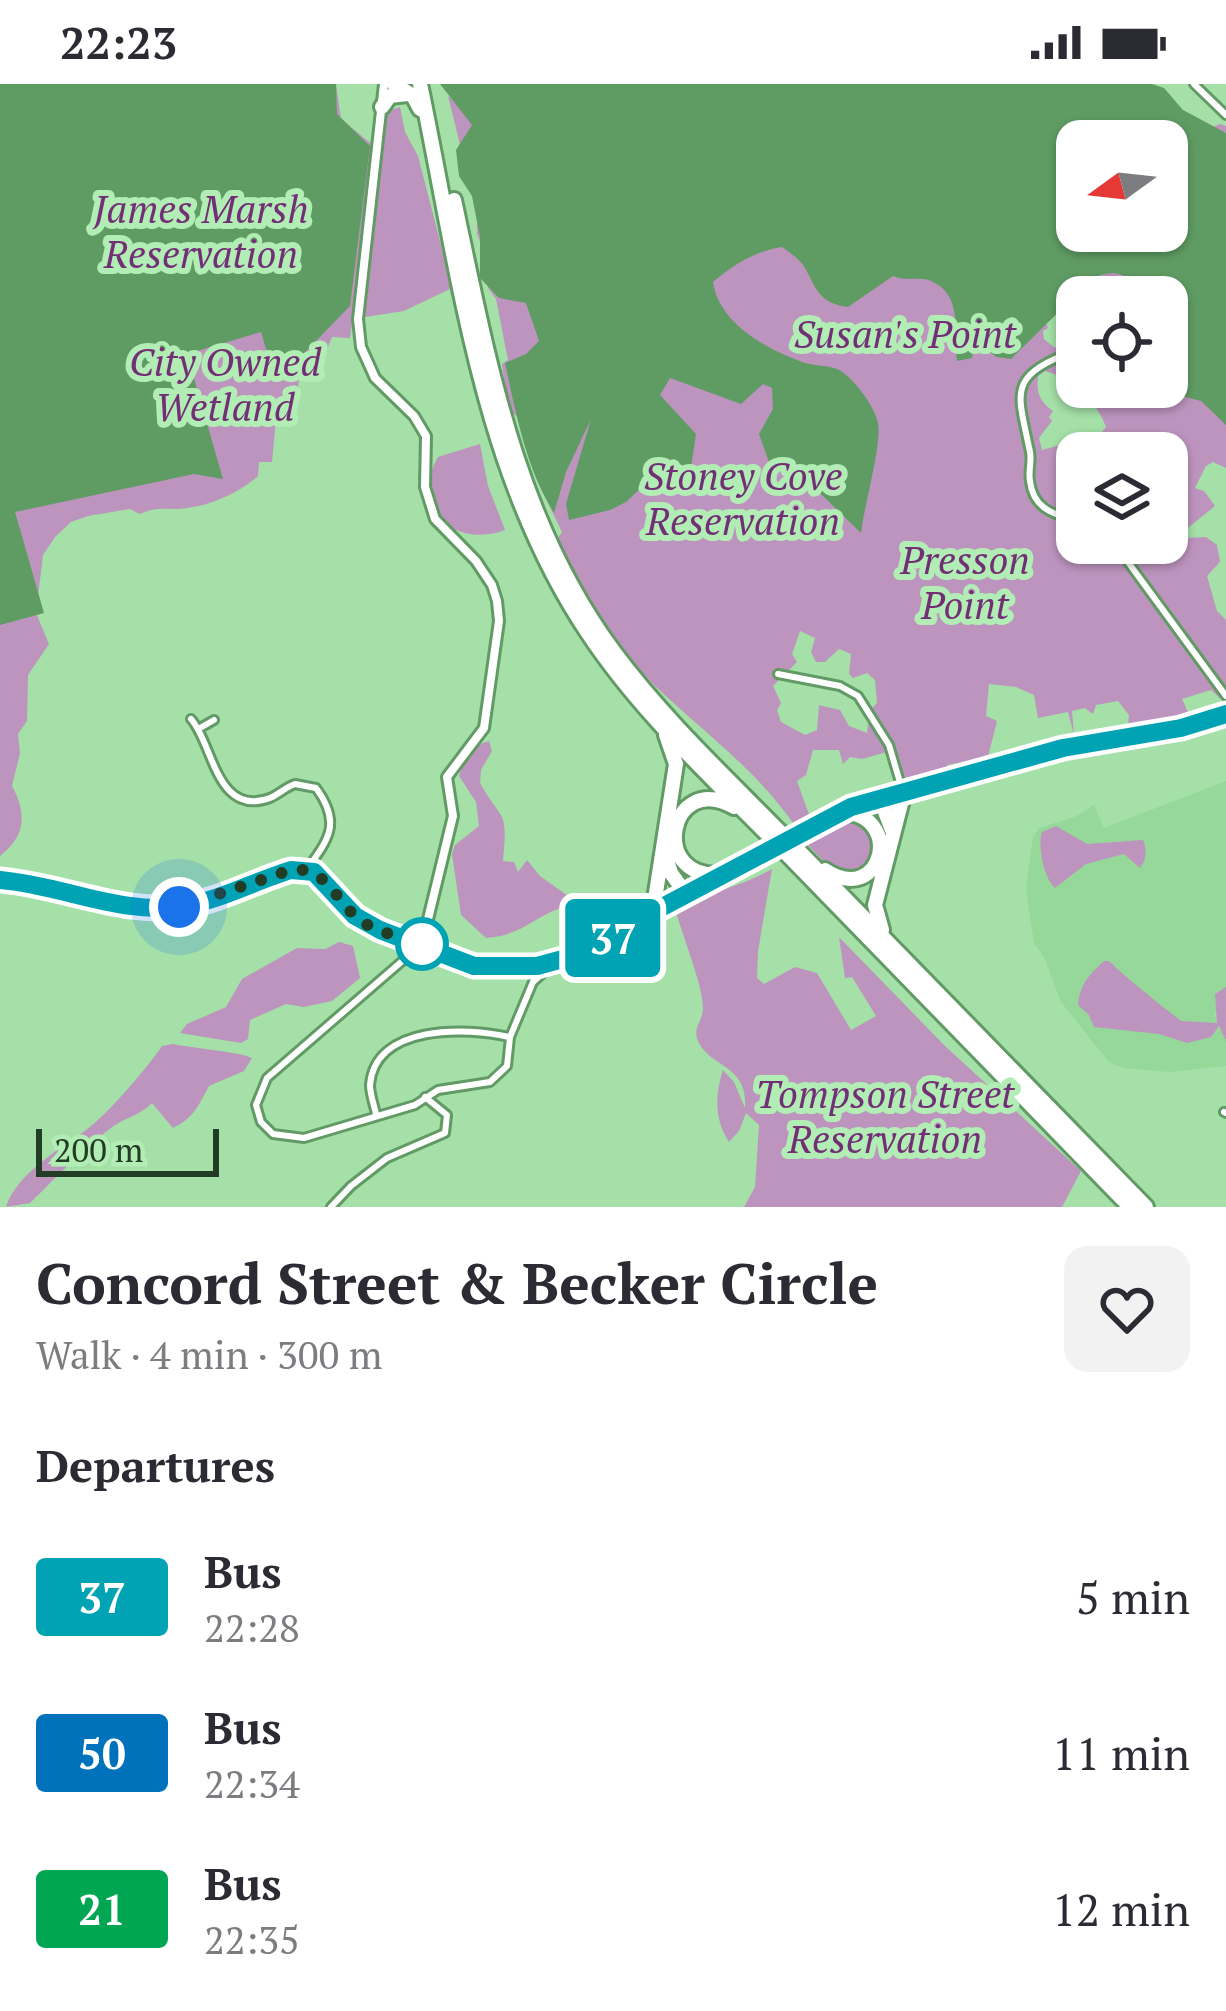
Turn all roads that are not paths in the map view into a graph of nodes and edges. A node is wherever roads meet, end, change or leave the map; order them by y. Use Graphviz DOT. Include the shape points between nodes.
graph roads {
  1 [pos="384,84"];
  2 [pos="394,84"];
  3 [pos="1194,84"];
  4 [pos="419,87"];
  5 [pos="382,107"];
  6 [pos="1226,115"];
  7 [pos="1056,362"];
  8 [pos="1056,515"];
  9 [pos="1129,564"];
  10 [pos="778,674"];
  11 [pos="622,679"];
  12 [pos="1226,696"];
  13 [pos="1226,714"];
  14 [pos="191,719"];
  15 [pos="214,720"];
  16 [pos="200,728"];
  17 [pos="903,792"];
  18 [pos="876,800"];
  19 [pos="839,812"];
  20 [pos="884,833"];
  21 [pos="777,836"];
  22 [pos="790,848"];
  23 [pos="664,849"];
  24 [pos="682,860"];
  25 [pos="307,869"];
  26 [pos="724,874"];
  27 [pos="0,880"];
  28 [pos="691,891"];
  29 [pos="653,912"];
  30 [pos="422,944"];
  31 [pos="555,961"];
  32 [pos="940,998"];
  33 [pos="510,1037"];
  34 [pos="425,1097"];
  35 [pos="376,1114"];
  36 [pos="331,1207"];
  37 [pos="1130,1207"];
  38 [pos="1146,1207"];
  1 -- 5 [label="street"];
  2 -- 4 [label="highway"];
  3 -- 6 [label="street"];
  4 -- 5 [label="highway"];
  4 -- 11 [label="highway" via="512,482 565,596"];
  4 -- 21 [label="highway" via="504,424 547,539 620,659"];
  5 -- 30 [label="street" via="361,347 381,386 426,436 424,487 435,518 492,585 499,621 484,728 447,777 453,816"];
  7 -- 8 [label="street" via="1030,376 1018,398 1033,493"];
  9 -- 12 [label="street"];
  10 -- 17 [label="street" via="858,696 889,745"];
  11 -- 21 [label="highway"];
  11 -- 23 [label="highway" via="674,752"];
  13 -- 17 [label="main road"];
  14 -- 16 [label="street"];
  15 -- 16 [label="street"];
  16 -- 25 [label="street" via="214,773 237,795 259,800 296,784 316,788 331,827"];
  17 -- 18 [label="main road"];
  17 -- 20 [label="highway"];
  18 -- 19 [label="main road"];
  18 -- 20 [label="highway"];
  19 -- 20 [label="highway"];
  19 -- 26 [label="main road"];
  20 -- 22 [label="highway" via="878,860 855,880"];
  20 -- 32 [label="highway" via="877,920"];
  21 -- 22 [label="highway, bridge"];
  21 -- 24 [label="highway" via="728,803 705,799 676,824"];
  22 -- 32 [label="highway"];
  22 -- 37 [label="highway"];
  23 -- 28 [label="highway" via="677,883"];
  23 -- 29 [label="highway"];
  24 -- 26 [label="highway" via="702,873"];
  24 -- 28 [label="highway"];
  25 -- 27 [label="street" via="160,908"];
  25 -- 30 [label="street" via="367,925"];
  26 -- 28 [label="street"];
  28 -- 29 [label="street"];
  29 -- 31 [label="street" via="585,953"];
  30 -- 31 [label="street" via="484,968"];
  30 -- 35 [label="street" via="267,1078 258,1095 257,1114 273,1134 304,1138"];
  31 -- 33 [label="street" via="532,982"];
  32 -- 38 [label="highway"];
  33 -- 34 [label="street" via="507,1066 495,1079"];
  33 -- 35 [label="street" via="460,1030 388,1050 370,1086"];
  34 -- 35 [label="street"];
  34 -- 36 [label="street" via="447,1115 445,1133 387,1158"];
}
